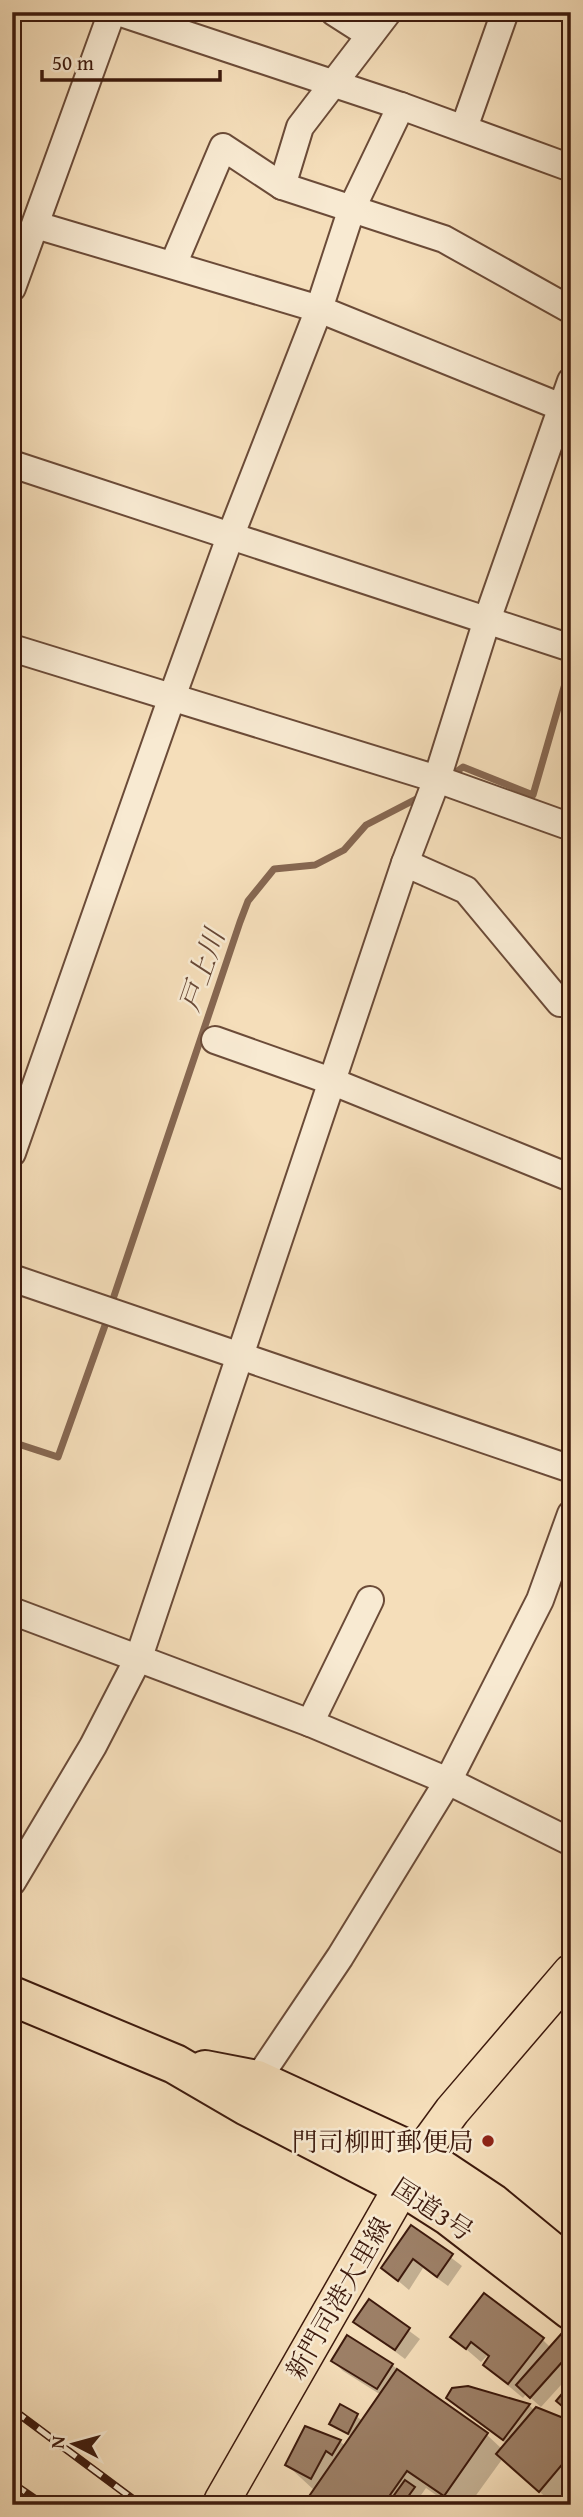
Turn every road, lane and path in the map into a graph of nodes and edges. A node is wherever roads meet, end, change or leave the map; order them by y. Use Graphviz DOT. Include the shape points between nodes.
graph roads {
  1 [pos="112,12"];
  2 [pos="118,12"];
  3 [pos="334,12"];
  4 [pos="388,12"];
  5 [pos="505,12"];
  6 [pos="370,35"];
  7 [pos="332,83"];
  8 [pos="401,106"];
  9 [pos="464,128"];
  10 [pos="571,168"];
  11 [pos="282,186"];
  12 [pos="352,208"];
  13 [pos="36,225"];
  14 [pos="173,265"];
  15 [pos="12,288"];
  16 [pos="319,309"];
  17 [pos="571,310"];
  18 [pos="571,381"];
  19 [pos="566,409"];
  20 [pos="12,464"];
  21 [pos="230,537"];
  22 [pos="487,620"];
  23 [pos="12,648"];
  24 [pos="571,648"];
  25 [pos="172,697"];
  26 [pos="437,779"];
  27 [pos="571,827"];
  28 [pos="405,863"];
  29 [pos="571,1003"];
  30 [pos="215,1040"];
  31 [pos="331,1081"];
  32 [pos="12,1153"];
  33 [pos="571,1178"];
  34 [pos="12,1278"];
  35 [pos="240,1358"];
  36 [pos="571,1469"];
  37 [pos="571,1514"];
  38 [pos="370,1600"];
  39 [pos="12,1611"];
  40 [pos="139,1657"];
  41 [pos="310,1723"];
  42 [pos="448,1781"];
  43 [pos="571,1842"];
  44 [pos="12,1882"];
  45 [pos="571,1972"];
  46 [pos="12,1996"];
  47 [pos="175,2064"];
  48 [pos="257,2080"];
  49 [pos="411,2170"];
  50 [pos="571,2267"];
  51 [pos="571,2310"];
  52 [pos="222,2501"];
  1 -- 13 [label="street"];
  2 -- 7 [label="street"];
  3 -- 6 [label="street"];
  4 -- 6 [label="street"];
  5 -- 9 [label="street"];
  6 -- 7 [label="street"];
  7 -- 8 [label="street"];
  7 -- 11 [label="street" via="300,127"];
  8 -- 9 [label="street"];
  8 -- 12 [label="street"];
  9 -- 10 [label="street"];
  11 -- 12 [label="street"];
  11 -- 14 [label="street" via="223,147"];
  12 -- 16 [label="street"];
  12 -- 17 [label="street" via="444,239"];
  13 -- 14 [label="street"];
  13 -- 15 [label="street"];
  14 -- 16 [label="street"];
  16 -- 19 [label="street"];
  16 -- 21 [label="street"];
  18 -- 19 [label="street"];
  19 -- 22 [label="street"];
  20 -- 21 [label="street"];
  21 -- 22 [label="street"];
  21 -- 25 [label="street"];
  22 -- 24 [label="street"];
  22 -- 26 [label="street"];
  23 -- 25 [label="street"];
  25 -- 26 [label="street"];
  25 -- 32 [label="street"];
  26 -- 27 [label="street"];
  26 -- 28 [label="street"];
  28 -- 29 [label="street" via="466,890 560,1003"];
  28 -- 31 [label="street"];
  30 -- 31 [label="street"];
  31 -- 33 [label="street"];
  31 -- 35 [label="street"];
  34 -- 35 [label="street"];
  35 -- 36 [label="street"];
  35 -- 40 [label="street"];
  37 -- 42 [label="street" via="540,1600"];
  38 -- 41 [label="street"];
  39 -- 40 [label="street"];
  40 -- 41 [label="street"];
  40 -- 44 [label="street" via="93,1746"];
  41 -- 42 [label="street"];
  42 -- 43 [label="street"];
  42 -- 48 [label="street" via="340,1957"];
  45 -- 49 [label="main road, 新門司港大里線" via="452,2111"];
  46 -- 47 [label="highway, 国道3号"];
  47 -- 48 [label="highway, 国道3号"];
  47 -- 49 [label="highway, 国道3号" via="247,2106"];
  48 -- 49 [label="highway, 国道3号"];
  49 -- 50 [label="highway, 国道3号" via="492,2203"];
  49 -- 51 [label="highway, 国道3号" via="449,2216"];
  49 -- 52 [label="main road, 新門司港大里線"];
}
